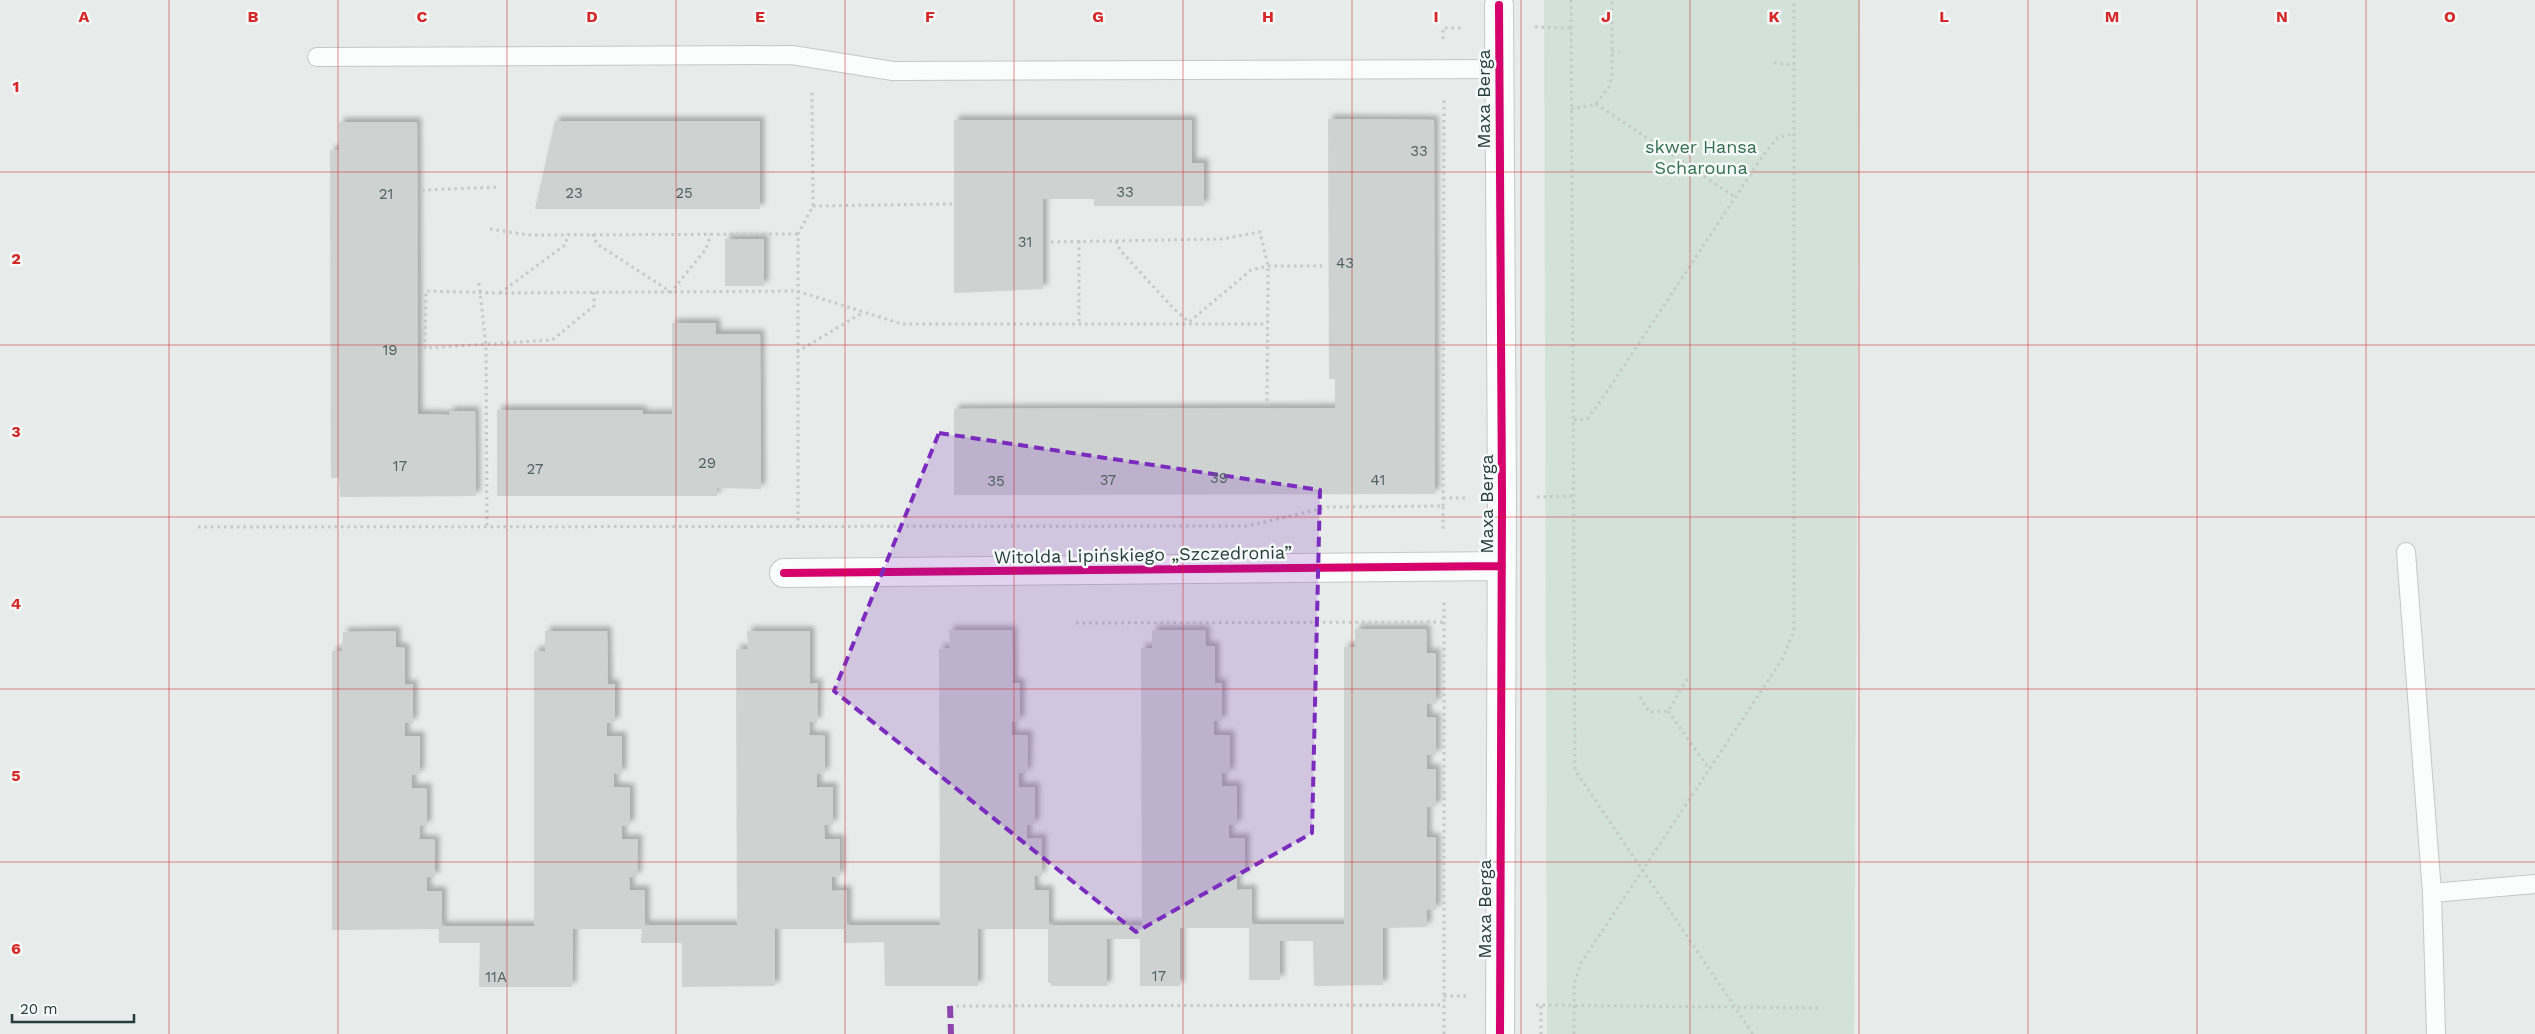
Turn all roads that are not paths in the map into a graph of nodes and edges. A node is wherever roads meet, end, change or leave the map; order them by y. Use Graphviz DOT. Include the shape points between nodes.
graph roads {
  1 [pos="1499,16"];
  2 [pos="317,57"];
  3 [pos="1499,70"];
  4 [pos="2406,552"];
  5 [pos="1502,566"];
  6 [pos="784,573"];
  7 [pos="2535,884"];
  8 [pos="2432,893"];
  9 [pos="1500,1034"];
  10 [pos="2436,1034"];
  1 -- 3 [label="street, Maxa Berga"];
  2 -- 3 [label="lane" via="792,55 893,71"];
  3 -- 5 [label="street, Maxa Berga"];
  4 -- 8 [label="lane"];
  5 -- 6 [label="street, Witolda Lipińskiego „Szczedronia”"];
  5 -- 9 [label="street, Maxa Berga"];
  7 -- 8 [label="lane"];
  8 -- 10 [label="lane"];
}
